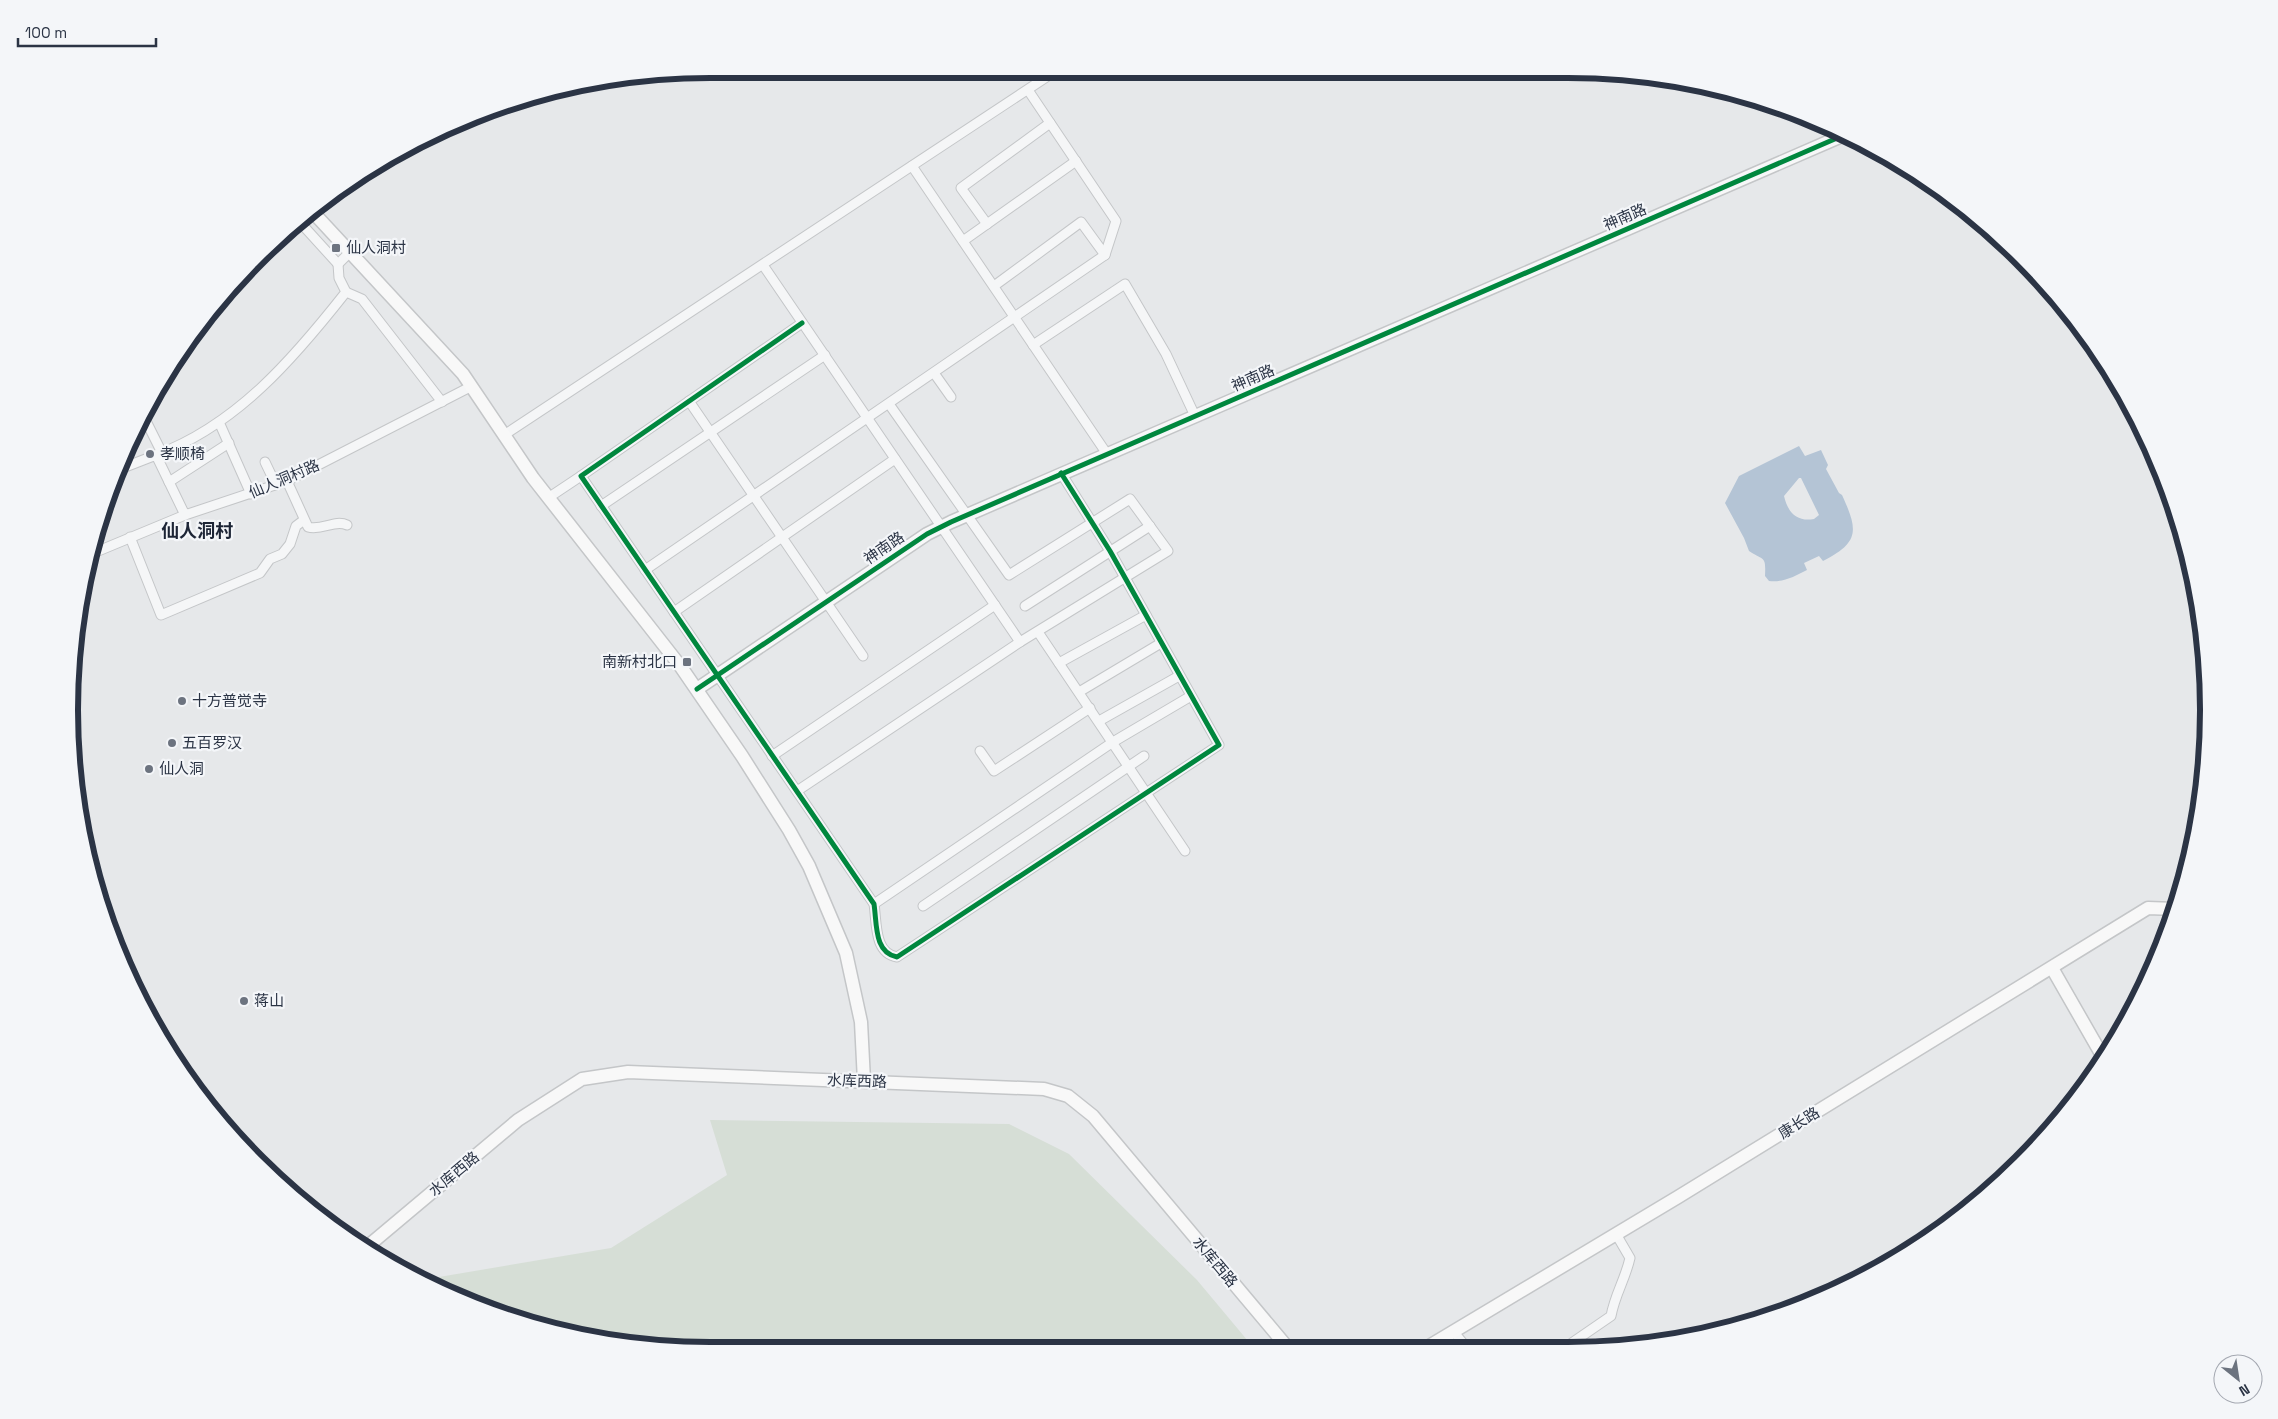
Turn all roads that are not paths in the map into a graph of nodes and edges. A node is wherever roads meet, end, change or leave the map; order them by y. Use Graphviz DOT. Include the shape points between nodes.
graph roads {
  1 [pos="1047,77"];
  2 [pos="1028,90"];
  3 [pos="1050,123"];
  4 [pos="1837,138"];
  5 [pos="1076,161"];
  6 [pos="912,166"];
  7 [pos="316,215"];
  8 [pos="987,224"];
  9 [pos="303,226"];
  10 [pos="963,241"];
  11 [pos="350,252"];
  12 [pos="1105,255"];
  13 [pos="338,264"];
  14 [pos="763,265"];
  15 [pos="994,286"];
  16 [pos="346,292"];
  17 [pos="1014,317"];
  18 [pos="802,323"];
  19 [pos="1033,345"];
  20 [pos="824,355"];
  21 [pos="934,373"];
  22 [pos="472,386"];
  23 [pos="951,397"];
  24 [pos="689,401"];
  25 [pos="442,402"];
  26 [pos="889,404"];
  27 [pos="1195,416"];
  28 [pos="868,418"];
  29 [pos="219,422"];
  30 [pos="147,423"];
  31 [pos="711,432"];
  32 [pos="504,435"];
  33 [pos="229,444"];
  34 [pos="159,454"];
  35 [pos="1107,454"];
  36 [pos="895,459"];
  37 [pos="265,462"];
  38 [pos="127,466"];
  39 [pos="1061,473"];
  40 [pos="580,476"];
  41 [pos="287,481"];
  42 [pos="169,482"];
  43 [pos="276,485"];
  44 [pos="252,494"];
  45 [pos="754,496"];
  46 [pos="548,498"];
  47 [pos="601,506"];
  48 [pos="185,515"];
  49 [pos="966,515"];
  50 [pos="304,520"];
  51 [pos="1093,522"];
  52 [pos="348,525"];
  53 [pos="1150,526"];
  54 [pos="942,527"];
  55 [pos="130,537"];
  56 [pos="782,537"];
  57 [pos="98,551"];
  58 [pos="1110,551"];
  59 [pos="645,570"];
  60 [pos="1126,578"];
  61 [pos="827,602"];
  62 [pos="995,605"];
  63 [pos="1025,606"];
  64 [pos="674,612"];
  65 [pos="1146,615"];
  66 [pos="1038,632"];
  67 [pos="1020,642"];
  68 [pos="1161,643"];
  69 [pos="863,656"];
  70 [pos="1059,663"];
  71 [pos="718,676"];
  72 [pos="1179,676"];
  73 [pos="697,689"];
  74 [pos="1079,692"];
  75 [pos="1191,696"];
  76 [pos="1090,708"];
  77 [pos="1099,721"];
  78 [pos="1113,742"];
  79 [pos="980,751"];
  80 [pos="772,756"];
  81 [pos="1144,756"];
  82 [pos="1129,767"];
  83 [pos="796,791"];
  84 [pos="1146,793"];
  85 [pos="1185,851"];
  86 [pos="874,904"];
  87 [pos="923,906"];
  88 [pos="2168,909"];
  89 [pos="2052,968"];
  90 [pos="2100,1052"];
  91 [pos="864,1081"];
  92 [pos="1616,1234"];
  93 [pos="371,1243"];
  94 [pos="1453,1332"];
  95 [pos="1283,1342"];
  96 [pos="1436,1342"];
  97 [pos="1462,1342"];
  98 [pos="1574,1342"];
  1 -- 2 [label="street"];
  2 -- 3 [label="street"];
  2 -- 6 [label="street"];
  3 -- 5 [label="street"];
  3 -- 8 [label="street" via="961,188"];
  4 -- 27 [label="street, 神南路"];
  5 -- 8 [label="street"];
  5 -- 12 [label="street" via="1116,221"];
  6 -- 10 [label="street"];
  6 -- 14 [label="street"];
  7 -- 11 [label="street"];
  8 -- 10 [label="street"];
  9 -- 13 [label="street"];
  10 -- 15 [label="street"];
  11 -- 13 [label="street"];
  11 -- 22 [label="street"];
  12 -- 15 [label="street" via="1081,222"];
  12 -- 17 [label="street"];
  13 -- 16 [label="street" via="339,278"];
  14 -- 18 [label="street"];
  14 -- 32 [label="street"];
  15 -- 17 [label="street"];
  16 -- 25 [label="street" via="362,298"];
  16 -- 29 [label="street" via="285,366"];
  17 -- 19 [label="street"];
  17 -- 21 [label="street"];
  18 -- 20 [label="street"];
  18 -- 24 [label="street"];
  19 -- 27 [label="street" via="1125,284 1166,354"];
  19 -- 35 [label="street"];
  20 -- 28 [label="street"];
  20 -- 31 [label="street"];
  21 -- 23 [label="street"];
  21 -- 26 [label="street"];
  22 -- 25 [label="street, 仙人洞村路"];
  22 -- 32 [label="street"];
  24 -- 31 [label="street"];
  24 -- 40 [label="street"];
  25 -- 41 [label="street, 仙人洞村路"];
  26 -- 28 [label="street"];
  26 -- 49 [label="street"];
  27 -- 35 [label="street, 神南路"];
  28 -- 36 [label="street"];
  28 -- 45 [label="street"];
  29 -- 33 [label="street"];
  29 -- 34 [label="street" via="202,434"];
  30 -- 34 [label="street"];
  31 -- 45 [label="street"];
  31 -- 47 [label="street"];
  32 -- 46 [label="street"];
  33 -- 42 [label="street"];
  33 -- 44 [label="street"];
  34 -- 38 [label="street"];
  34 -- 42 [label="street"];
  35 -- 39 [label="street, 神南路"];
  36 -- 54 [label="street"];
  36 -- 56 [label="street"];
  37 -- 43 [label="street"];
  39 -- 49 [label="street, 神南路"];
  39 -- 51 [label="street"];
  40 -- 46 [label="street"];
  40 -- 47 [label="street"];
  41 -- 43 [label="street, 仙人洞村路"];
  41 -- 50 [label="street"];
  42 -- 48 [label="street"];
  43 -- 44 [label="street, 仙人洞村路"];
  44 -- 48 [label="street, 仙人洞村路"];
  45 -- 56 [label="street"];
  45 -- 59 [label="street"];
  46 -- 73 [label="street"];
  47 -- 59 [label="street"];
  48 -- 55 [label="street, 仙人洞村路"];
  49 -- 51 [label="street" via="1009,575"];
  49 -- 54 [label="street, 神南路"];
  50 -- 52 [label="street" via="308,527 314,528 342,523"];
  50 -- 55 [label="street" via="296,526 290,544 282,554 270,559 260,573 161,615"];
  51 -- 53 [label="street" via="1130,499"];
  51 -- 58 [label="street"];
  53 -- 58 [label="street"];
  53 -- 60 [label="street" via="1168,551"];
  54 -- 61 [label="street, 神南路"];
  54 -- 62 [label="street"];
  55 -- 57 [label="street, 仙人洞村路"];
  56 -- 61 [label="street"];
  56 -- 64 [label="street"];
  58 -- 60 [label="street"];
  58 -- 63 [label="street"];
  59 -- 64 [label="street"];
  60 -- 65 [label="street"];
  60 -- 66 [label="street"];
  61 -- 69 [label="street"];
  61 -- 71 [label="street, 神南路"];
  62 -- 67 [label="street"];
  62 -- 80 [label="street"];
  64 -- 71 [label="street"];
  65 -- 68 [label="street"];
  65 -- 70 [label="street"];
  66 -- 67 [label="street"];
  66 -- 70 [label="street"];
  67 -- 83 [label="street"];
  68 -- 72 [label="street"];
  68 -- 74 [label="street"];
  70 -- 74 [label="street"];
  71 -- 73 [label="street, 神南路"];
  71 -- 80 [label="street"];
  72 -- 75 [label="street"];
  72 -- 77 [label="street"];
  73 -- 91 [label="street" via="789,830 832,915 854,983 861,1022"];
  74 -- 76 [label="street"];
  75 -- 78 [label="street"];
  75 -- 84 [label="street" via="1219,745"];
  76 -- 77 [label="street"];
  76 -- 79 [label="street" via="994,771"];
  77 -- 78 [label="street"];
  78 -- 82 [label="street"];
  78 -- 86 [label="street"];
  80 -- 83 [label="street"];
  81 -- 82 [label="street"];
  82 -- 84 [label="street"];
  82 -- 87 [label="street"];
  83 -- 86 [label="street"];
  84 -- 85 [label="street"];
  84 -- 86 [label="street" via="897,957 887,955 880,947"];
  88 -- 89 [label="street, 康长路" via="2148,908"];
  89 -- 90 [label="street"];
  89 -- 92 [label="street, 康长路"];
  91 -- 93 [label="street, 水库西路" via="628,1072 582,1079 518,1120"];
  91 -- 95 [label="street, 水库西路" via="1044,1089 1068,1096 1092,1116"];
  92 -- 94 [label="street, 康长路"];
  92 -- 98 [label="street" via="1630,1258 1626,1275 1615,1295 1611,1316"];
  94 -- 96 [label="street, 康长路"];
  94 -- 97 [label="street"];
}
